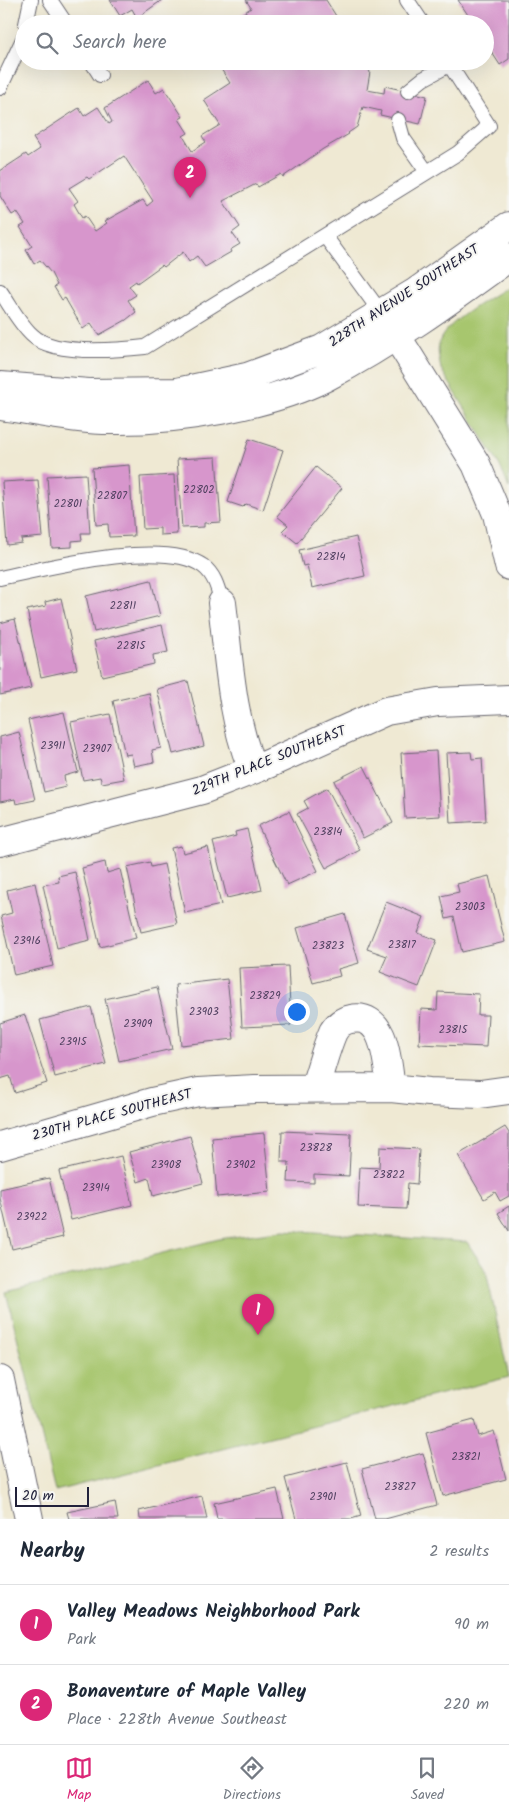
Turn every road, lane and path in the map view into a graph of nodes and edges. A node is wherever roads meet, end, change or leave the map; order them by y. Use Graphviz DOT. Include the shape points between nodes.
graph roads {
  1 [pos="31,0"];
  2 [pos="50,0"];
  3 [pos="407,0"];
  4 [pos="28,15"];
  5 [pos="60,15"];
  6 [pos="417,15"];
  7 [pos="15,56"];
  8 [pos="97,70"];
  9 [pos="437,70"];
  10 [pos="453,70"];
  11 [pos="100,75"];
  12 [pos="0,88"];
  13 [pos="408,91"];
  14 [pos="398,120"];
  15 [pos="427,172"];
  16 [pos="509,226"];
  17 [pos="325,236"];
  18 [pos="509,257"];
  19 [pos="0,291"];
  20 [pos="389,324"];
  21 [pos="0,386"];
  22 [pos="0,406"];
  23 [pos="509,566"];
  24 [pos="0,578"];
  25 [pos="222,603"];
  26 [pos="509,699"];
  27 [pos="253,770"];
  28 [pos="0,842"];
  29 [pos="314,1088"];
  30 [pos="390,1088"];
  31 [pos="509,1090"];
  32 [pos="0,1146"];
  33 [pos="0,1380"];
  34 [pos="29,1519"];
  1 -- 4 [label="lane"];
  2 -- 5 [label="lane"];
  3 -- 6 [label="lane"];
  7 -- 12 [label="lane"];
  8 -- 11 [label="lane"];
  9 -- 13 [label="lane"];
  10 -- 15 [label="lane" via="489,126"];
  14 -- 15 [label="lane" via="403,138"];
  15 -- 17 [label="lane"];
  16 -- 20 [label="street, 228TH AVENUE SOUTHEAST"];
  17 -- 19 [label="lane" via="145,347 99,351 56,346 32,336"];
  17 -- 20 [label="lane"];
  18 -- 20 [label="street, 228TH AVENUE SOUTHEAST" via="430,315"];
  20 -- 21 [label="street, 228TH AVENUE SOUTHEAST" via="247,377 177,392 89,394"];
  20 -- 22 [label="street, 228TH AVENUE SOUTHEAST" via="324,377 262,400 183,417 111,420"];
  20 -- 23 [label="street" via="476,464 497,514"];
  24 -- 25 [label="lane" via="84,560 178,556 203,567 216,582"];
  25 -- 27 [label="street" via="235,714"];
  26 -- 27 [label="street, 229TH PLACE SOUTHEAST" via="438,702 386,711"];
  27 -- 28 [label="street, 229TH PLACE SOUTHEAST" via="202,790"];
  29 -- 30 [label="street, 230TH PLACE SOUTHEAST"];
  29 -- 30 [label="street" via="334,1031 344,1020 354,1018 369,1022 379,1032 384,1044"];
  29 -- 32 [label="street, 230TH PLACE SOUTHEAST" via="198,1092 143,1104"];
  30 -- 31 [label="street, 230TH PLACE SOUTHEAST" via="480,1094"];
  33 -- 34 [label="street"];
}
